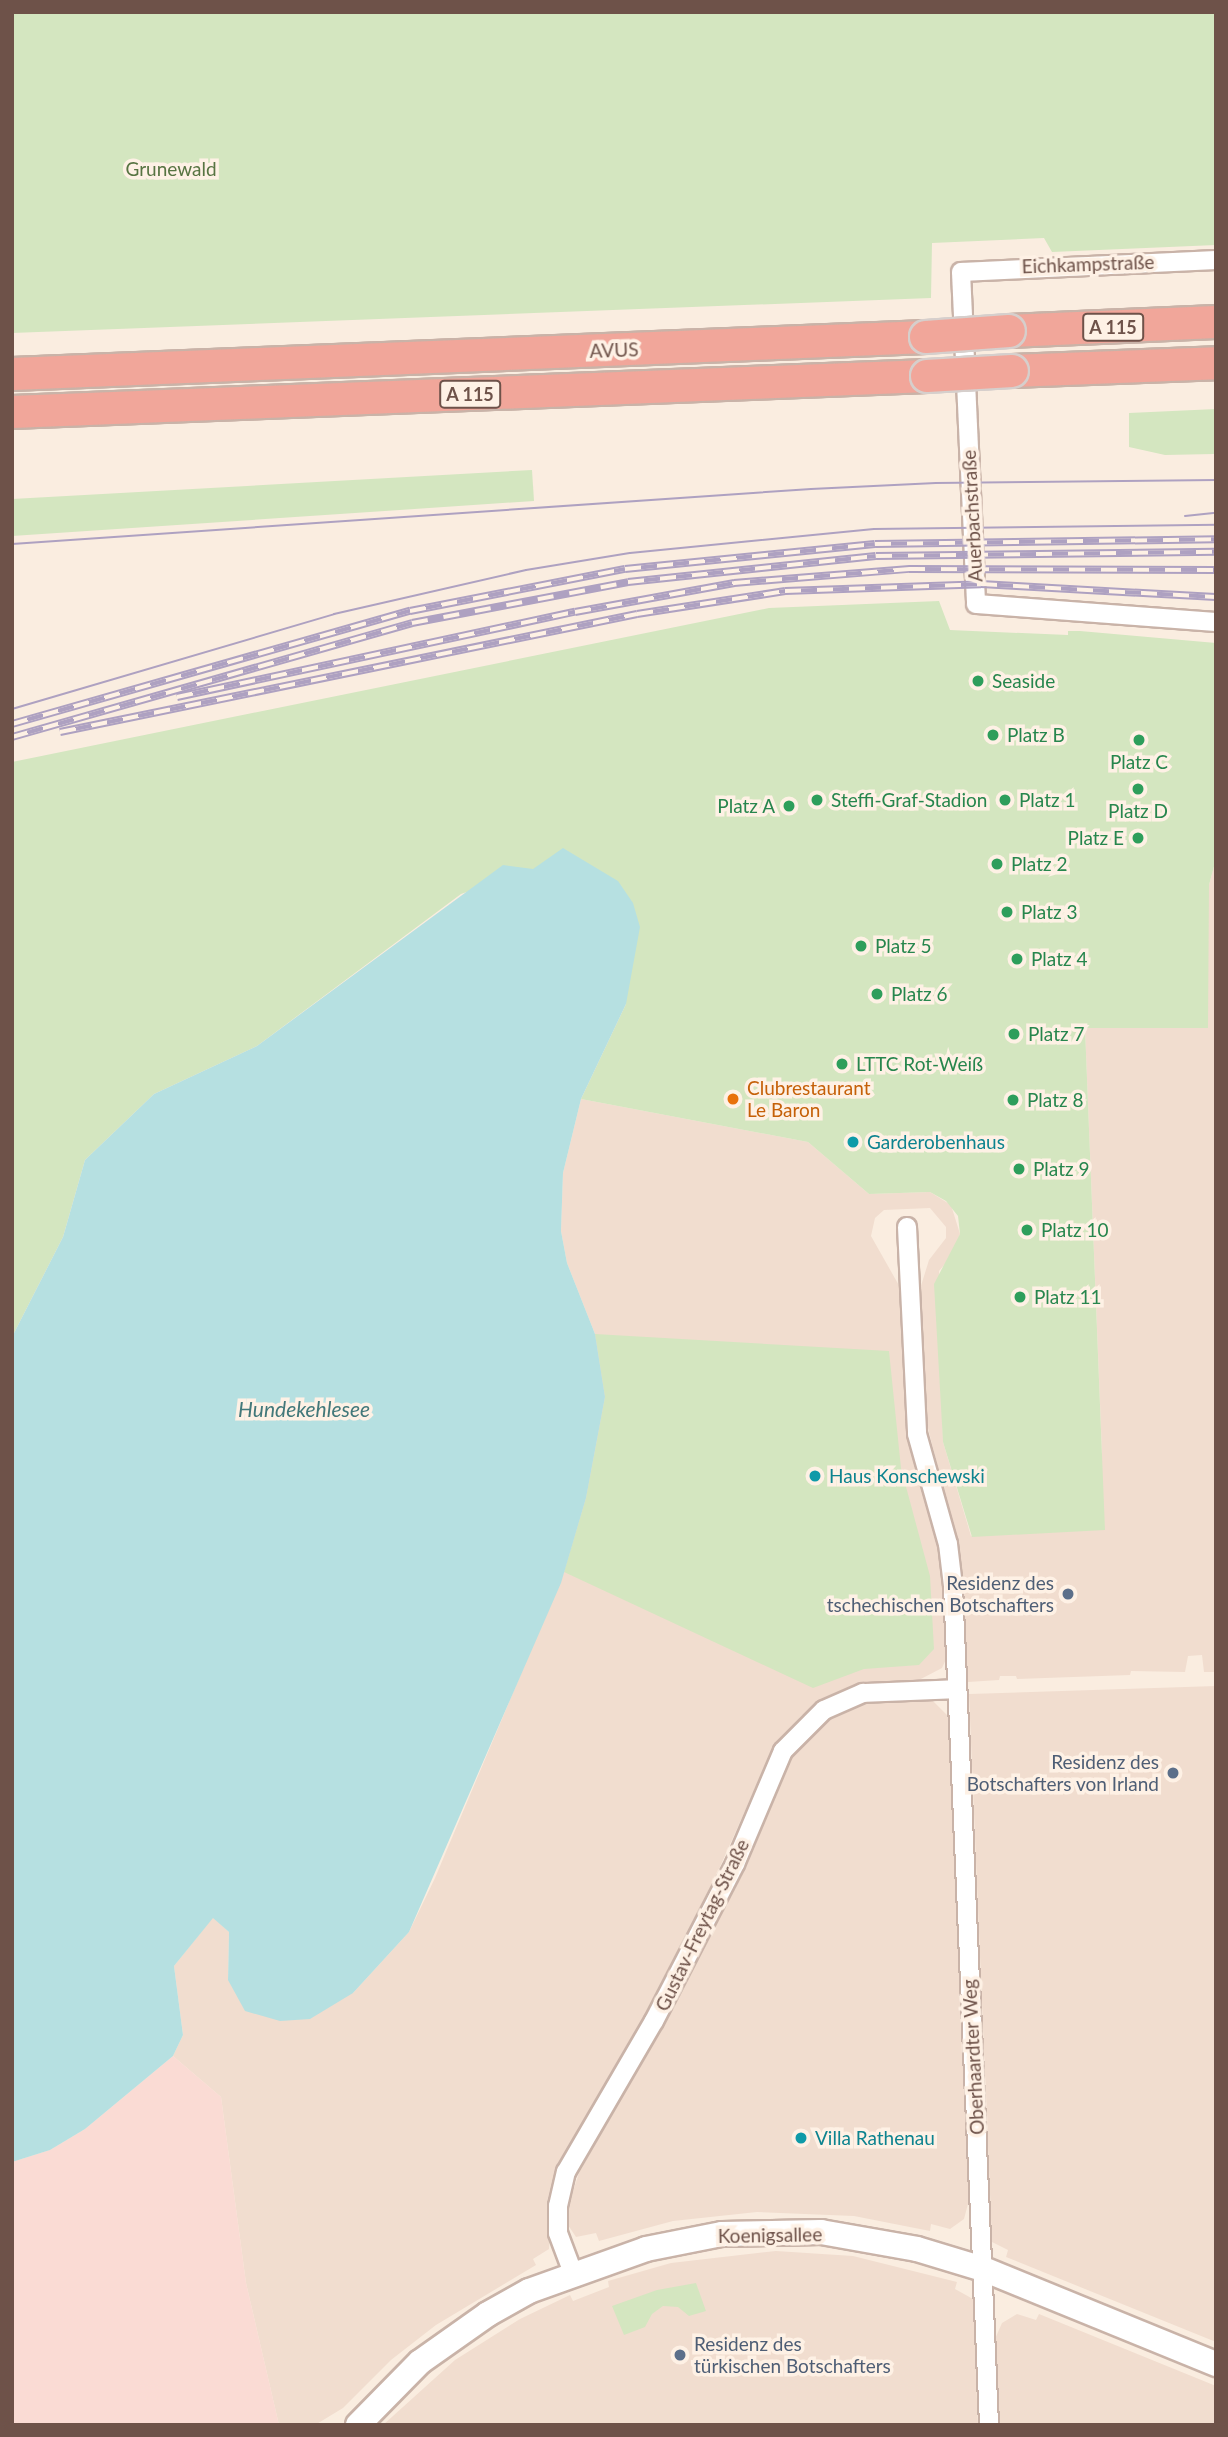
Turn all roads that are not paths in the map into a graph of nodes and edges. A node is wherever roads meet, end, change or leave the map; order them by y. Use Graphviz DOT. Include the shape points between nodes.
graph roads {
  1 [pos="1216,260"];
  2 [pos="961,272"];
  3 [pos="1216,322"];
  4 [pos="1216,363"];
  5 [pos="12,374"];
  6 [pos="12,412"];
  7 [pos="1216,622"];
  8 [pos="907,1227"];
  9 [pos="957,1689"];
  10 [pos="983,2269"];
  11 [pos="573,2273"];
  12 [pos="1216,2364"];
  13 [pos="358,2425"];
  14 [pos="989,2425"];
  1 -- 2 [label="street, Eichkampstraße"];
  2 -- 7 [label="street, Auerbachstraße" via="976,604"];
  3 -- 5 [label="highway, AVUS / A 115, bridge"];
  4 -- 6 [label="highway, AVUS / A 115, bridge"];
  8 -- 9 [label="street, Oberhaardter Weg" via="917,1434 948,1544"];
  9 -- 10 [label="street, Oberhaardter Weg"];
  9 -- 11 [label="street, Gustav-Freytag-Straße" via="863,1693 824,1710 783,1751 735,1864 661,2008 566,2172 558,2206 558,2233"];
  10 -- 11 [label="main road, Koenigsallee" via="917,2249 793,2231 722,2234 646,2249"];
  10 -- 12 [label="main road, Koenigsallee"];
  10 -- 14 [label="street, Oberhaardter Weg"];
  11 -- 13 [label="main road, Koenigsallee" via="529,2291 450,2339 398,2382"];
}
